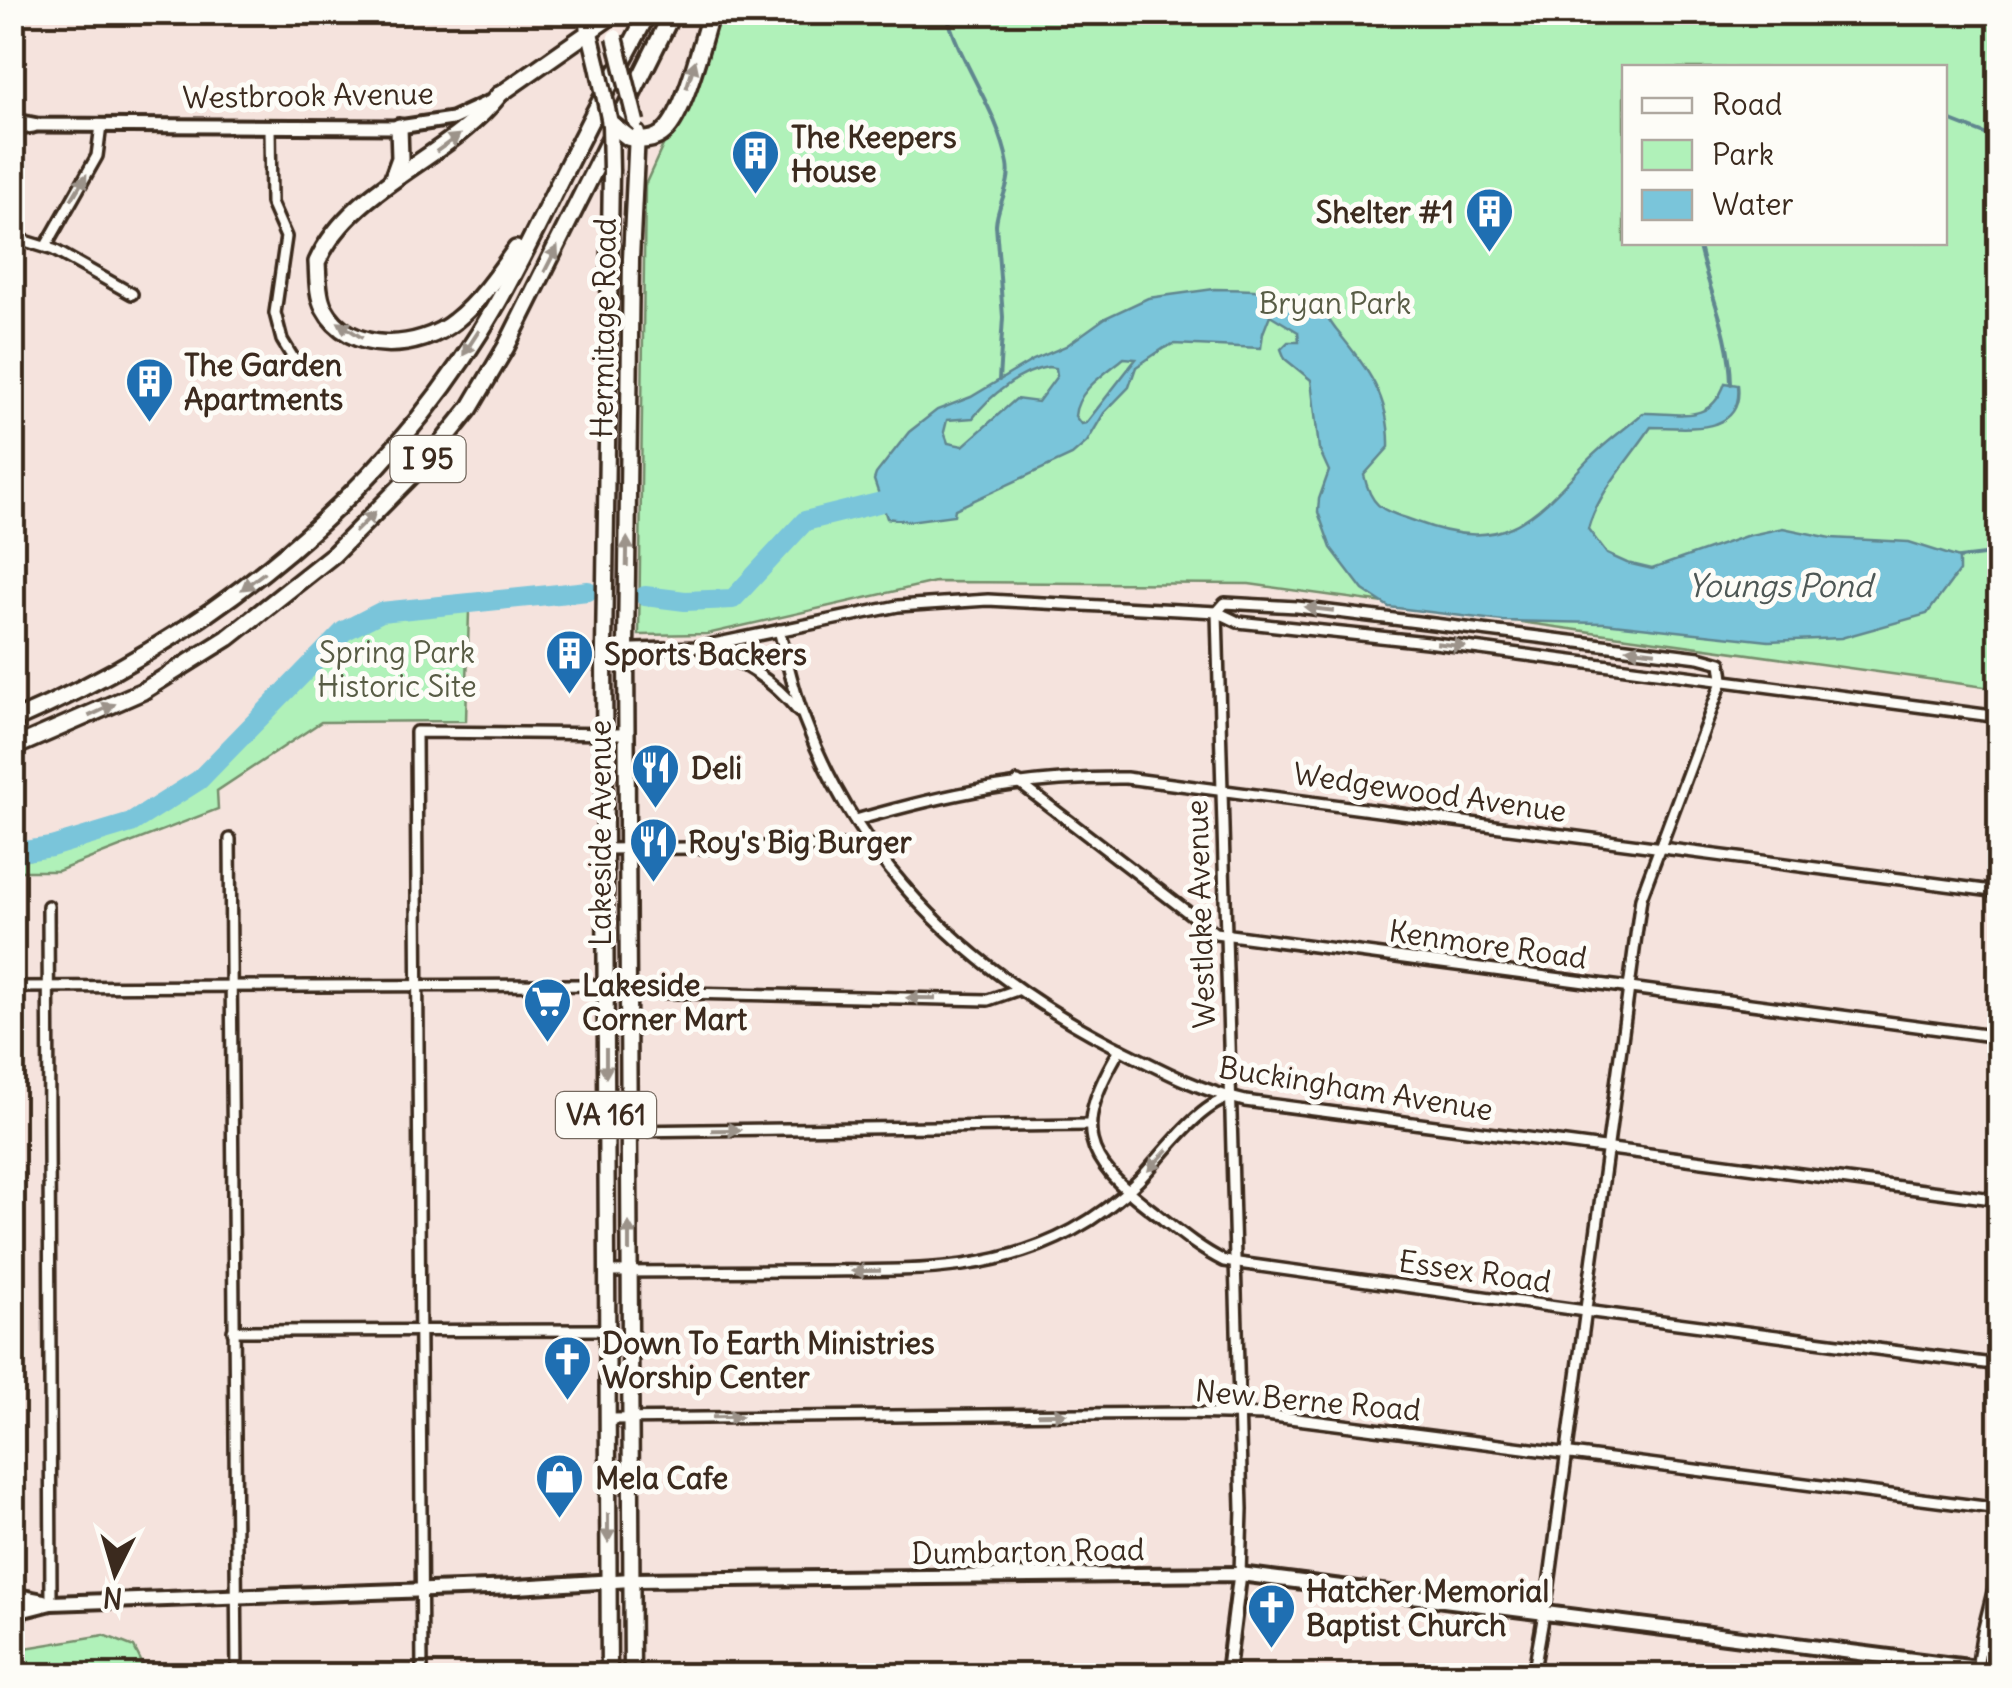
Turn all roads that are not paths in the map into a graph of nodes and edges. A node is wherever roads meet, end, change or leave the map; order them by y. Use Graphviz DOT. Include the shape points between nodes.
graph roads {
  1 [pos="585,12"];
  2 [pos="648,12"];
  3 [pos="673,12"];
  4 [pos="711,12"];
  5 [pos="609,15"];
  6 [pos="589,30"];
  7 [pos="499,94"];
  8 [pos="12,120"];
  9 [pos="610,123"];
  10 [pos="37,124"];
  11 [pos="101,125"];
  12 [pos="270,127"];
  13 [pos="399,127"];
  14 [pos="12,129"];
  15 [pos="634,133"];
  16 [pos="390,184"];
  17 [pos="552,196"];
  18 [pos="12,237"];
  19 [pos="46,246"];
  20 [pos="132,294"];
  21 [pos="293,358"];
  22 [pos="1217,612"];
  23 [pos="779,630"];
  24 [pos="699,646"];
  25 [pos="626,649"];
  26 [pos="604,650"];
  27 [pos="1723,680"];
  28 [pos="804,718"];
  29 [pos="2000,718"];
  30 [pos="12,721"];
  31 [pos="604,734"];
  32 [pos="626,734"];
  33 [pos="12,748"];
  34 [pos="1018,782"];
  35 [pos="1222,788"];
  36 [pos="856,820"];
  37 [pos="230,839"];
  38 [pos="873,846"];
  39 [pos="604,848"];
  40 [pos="627,848"];
  41 [pos="1658,848"];
  42 [pos="2000,892"];
  43 [pos="48,906"];
  44 [pos="1226,936"];
  45 [pos="48,986"];
  46 [pos="12,987"];
  47 [pos="232,987"];
  48 [pos="418,987"];
  49 [pos="606,987"];
  50 [pos="1628,988"];
  51 [pos="628,990"];
  52 [pos="1017,990"];
  53 [pos="2000,1036"];
  54 [pos="1120,1049"];
  55 [pos="1230,1097"];
  56 [pos="606,1125"];
  57 [pos="1090,1125"];
  58 [pos="628,1131"];
  59 [pos="1606,1150"];
  60 [pos="1127,1191"];
  61 [pos="2000,1200"];
  62 [pos="1235,1264"];
  63 [pos="607,1272"];
  64 [pos="629,1272"];
  65 [pos="1586,1312"];
  66 [pos="419,1330"];
  67 [pos="607,1330"];
  68 [pos="233,1332"];
  69 [pos="2000,1364"];
  70 [pos="1240,1414"];
  71 [pos="608,1419"];
  72 [pos="630,1419"];
  73 [pos="1566,1454"];
  74 [pos="2000,1509"];
  75 [pos="2000,1564"];
  76 [pos="1240,1574"];
  77 [pos="631,1580"];
  78 [pos="609,1581"];
  79 [pos="421,1591"];
  80 [pos="12,1595"];
  81 [pos="237,1597"];
  82 [pos="50,1602"];
  83 [pos="12,1613"];
  84 [pos="1544,1615"];
  85 [pos="2000,1671"];
  86 [pos="1977,1672"];
  87 [pos="236,1676"];
  88 [pos="422,1676"];
  89 [pos="609,1676"];
  90 [pos="632,1676"];
  91 [pos="1227,1676"];
  92 [pos="1533,1676"];
  1 -- 6 [label="main road, Hermitage Road / VA 161"];
  2 -- 17 [label="highway, I 95"];
  33 -- 3 [label="highway, I 95, one-way" via="143,691 228,638 334,554 433,454 506,348"];
  15 -- 4 [label="highway, one-way" via="659,136 672,122"];
  5 -- 6 [label="main road, Westbrook Avenue"];
  5 -- 15 [label="main road, Hermitage Road / VA 161, bridge"];
  6 -- 7 [label="main road, Westbrook Avenue"];
  6 -- 9 [label="main road, Hermitage Road / VA 161, bridge"];
  7 -- 13 [label="street, Westbrook Avenue" via="466,114"];
  16 -- 7 [label="highway, one-way" via="478,120"];
  8 -- 10 [label="street, Westbrook Avenue"];
  9 -- 15 [label="highway, bridge"];
  9 -- 26 [label="main road, Hermitage Road / VA 161, bridge"];
  10 -- 11 [label="street, Westbrook Avenue"];
  10 -- 14 [label="street, Westbrook Avenue"];
  11 -- 12 [label="street, Westbrook Avenue"];
  19 -- 11 [label="street, one-way" via="97,156"];
  12 -- 13 [label="street, Westbrook Avenue"];
  12 -- 21 [label="street" via="272,203 286,237 274,313"];
  13 -- 16 [label="highway" via="400,158"];
  25 -- 15 [label="main road, Hermitage Road / VA 161, one-way"];
  17 -- 16 [label="highway, one-way" via="496,277 455,321 423,339 376,343 356,337 324,308 317,262 344,218"];
  17 -- 30 [label="highway, I 95, one-way" via="497,303 442,386 315,529 167,641"];
  18 -- 19 [label="street"];
  19 -- 20 [label="street"];
  22 -- 23 [label="street" via="988,600 898,606"];
  22 -- 27 [label="street, one-way" via="1238,622"];
  27 -- 22 [label="street, one-way" via="1721,663 1699,657 1297,607 1225,603"];
  22 -- 35 [label="street, Westlake Avenue"];
  23 -- 24 [label="street"];
  23 -- 28 [label="street, Buckingham Avenue"];
  24 -- 25 [label="street"];
  24 -- 28 [label="street, Buckingham Avenue" via="750,667"];
  25 -- 26 [label="street"];
  25 -- 32 [label="main road, Lakeside Avenue / VA 161"];
  26 -- 31 [label="main road, Lakeside Avenue / VA 161"];
  27 -- 29 [label="street"];
  27 -- 41 [label="street"];
  28 -- 36 [label="street, Buckingham Avenue"];
  31 -- 32 [label="street"];
  31 -- 39 [label="main road, Lakeside Avenue / VA 161"];
  31 -- 48 [label="street" via="416,732"];
  32 -- 40 [label="main road, Lakeside Avenue / VA 161"];
  34 -- 35 [label="street, Wedgewood Avenue" via="1126,778"];
  34 -- 36 [label="street, Wedgewood Avenue"];
  34 -- 44 [label="street, Kenmore Road" via="1204,926"];
  35 -- 41 [label="street, Wedgewood Avenue"];
  35 -- 44 [label="street, Westlake Avenue"];
  36 -- 38 [label="street, Buckingham Avenue"];
  37 -- 47 [label="street"];
  38 -- 40 [label="street"];
  38 -- 52 [label="street, Buckingham Avenue" via="949,934"];
  39 -- 40 [label="street"];
  39 -- 49 [label="main road, Lakeside Avenue / VA 161"];
  40 -- 51 [label="main road, Lakeside Avenue / VA 161"];
  41 -- 42 [label="street, Wedgewood Avenue"];
  41 -- 50 [label="street" via="1641,898"];
  43 -- 45 [label="street"];
  44 -- 50 [label="street, Kenmore Road"];
  44 -- 55 [label="street, Westlake Avenue"];
  45 -- 46 [label="street"];
  45 -- 47 [label="street"];
  45 -- 82 [label="street"];
  47 -- 48 [label="street"];
  47 -- 68 [label="street"];
  48 -- 49 [label="street"];
  48 -- 66 [label="street"];
  49 -- 51 [label="street"];
  49 -- 56 [label="main road, Lakeside Avenue / VA 161, one-way"];
  50 -- 53 [label="street, Kenmore Road"];
  50 -- 59 [label="street"];
  52 -- 51 [label="street, one-way" via="988,1000"];
  51 -- 58 [label="main road, Lakeside Avenue / VA 161"];
  52 -- 54 [label="street, Buckingham Avenue"];
  54 -- 55 [label="street, Buckingham Avenue" via="1204,1092"];
  54 -- 57 [label="street"];
  55 -- 59 [label="street, Buckingham Avenue"];
  55 -- 60 [label="street, one-way" via="1196,1120"];
  55 -- 62 [label="street, Westlake Avenue"];
  56 -- 58 [label="street"];
  56 -- 63 [label="main road, Lakeside Avenue / VA 161"];
  58 -- 57 [label="street, one-way"];
  57 -- 60 [label="street, Essex Road" via="1099,1159"];
  64 -- 58 [label="main road, Lakeside Avenue / VA 161, one-way"];
  59 -- 61 [label="street, Buckingham Avenue"];
  59 -- 65 [label="street"];
  60 -- 62 [label="street, Essex Road" via="1204,1250"];
  60 -- 64 [label="street, one-way" via="1076,1229 990,1263 927,1270"];
  62 -- 65 [label="street, Essex Road"];
  62 -- 70 [label="street, Westlake Avenue"];
  63 -- 64 [label="street"];
  63 -- 67 [label="main road, Lakeside Avenue / VA 161"];
  64 -- 72 [label="main road, Lakeside Avenue / VA 161"];
  65 -- 69 [label="street, Essex Road"];
  65 -- 73 [label="street"];
  66 -- 67 [label="street"];
  66 -- 68 [label="street"];
  66 -- 79 [label="street"];
  67 -- 71 [label="main road, Lakeside Avenue / VA 161"];
  68 -- 81 [label="street"];
  72 -- 70 [label="street, New Berne Road, one-way"];
  70 -- 73 [label="street, New Berne Road"];
  70 -- 76 [label="street, Westlake Avenue"];
  71 -- 72 [label="street, New Berne Road"];
  71 -- 78 [label="main road, Lakeside Avenue / VA 161, one-way"];
  72 -- 77 [label="main road, Lakeside Avenue / VA 161"];
  73 -- 74 [label="street, New Berne Road"];
  73 -- 84 [label="street"];
  75 -- 86 [label="street"];
  76 -- 77 [label="main road, Dumbarton Road"];
  76 -- 84 [label="main road, Dumbarton Road"];
  76 -- 91 [label="street"];
  77 -- 78 [label="main road, Dumbarton Road"];
  77 -- 90 [label="main road, Lakeside Avenue / VA 161"];
  78 -- 79 [label="main road, Dumbarton Road"];
  78 -- 89 [label="main road, Lakeside Avenue / VA 161"];
  79 -- 81 [label="main road, Dumbarton Road"];
  79 -- 88 [label="street"];
  80 -- 82 [label="main road, Dumbarton Road"];
  81 -- 82 [label="main road, Dumbarton Road"];
  81 -- 87 [label="street"];
  82 -- 83 [label="main road, Dumbarton Road"];
  84 -- 86 [label="main road, Dumbarton Road"];
  84 -- 92 [label="street"];
  85 -- 86 [label="main road, Dumbarton Road"];
}
